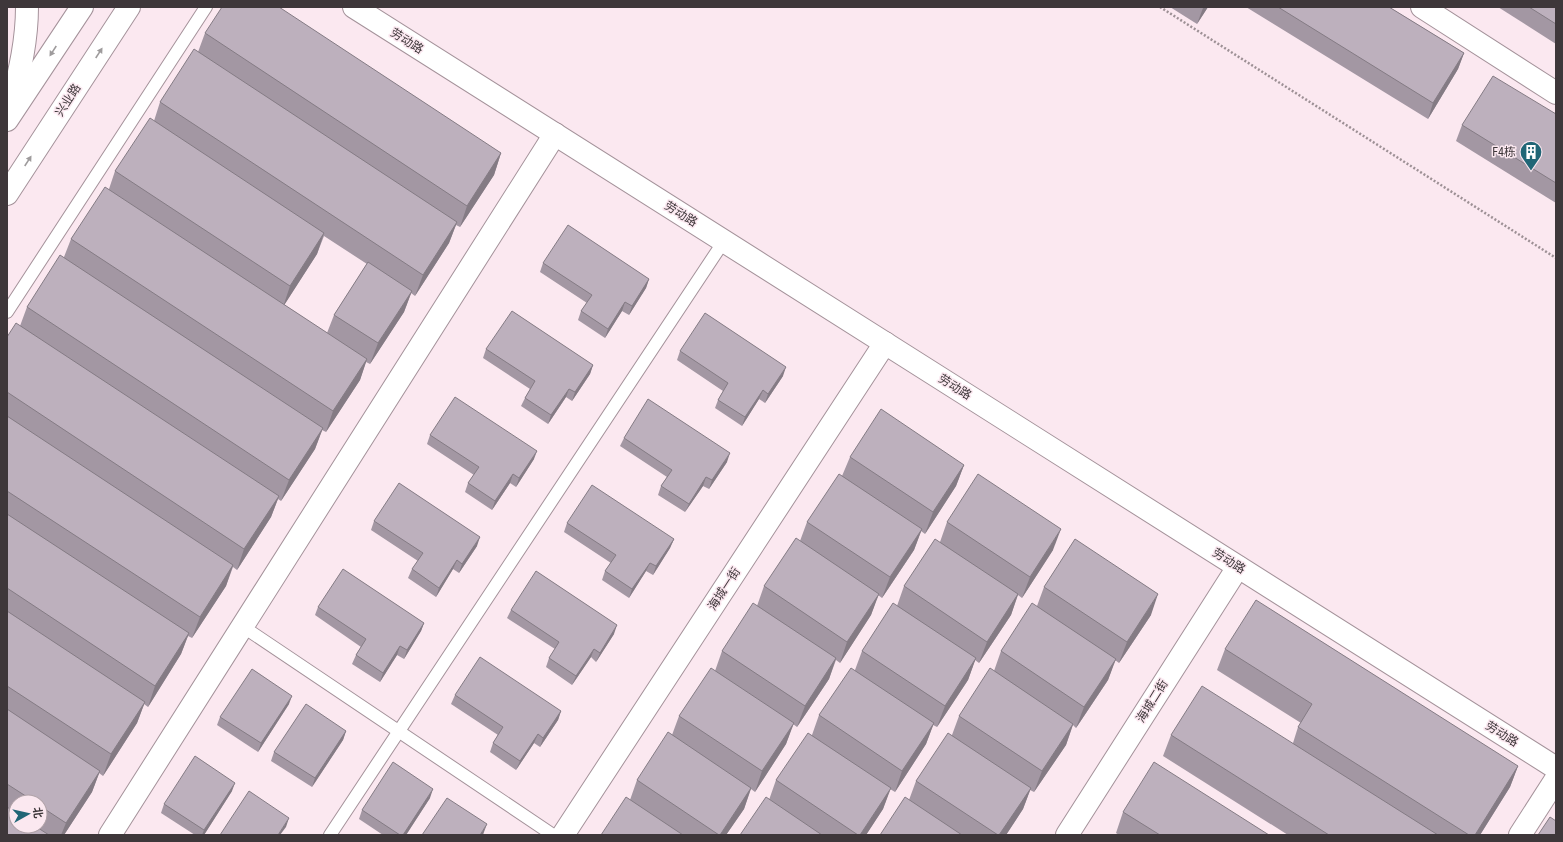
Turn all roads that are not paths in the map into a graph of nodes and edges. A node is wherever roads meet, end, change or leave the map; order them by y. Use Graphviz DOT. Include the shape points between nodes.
graph roads {
  1 [pos="27,7"];
  2 [pos="82,7"];
  3 [pos="129,7"];
  4 [pos="206,7"];
  5 [pos="354,7"];
  6 [pos="1422,7"];
  7 [pos="1556,93"];
  8 [pos="8,119"];
  9 [pos="555,134"];
  10 [pos="7,194"];
  11 [pos="724,241"];
  12 [pos="7,312"];
  13 [pos="885,343"];
  14 [pos="1238,566"];
  15 [pos="242,626"];
  16 [pos="399,731"];
  17 [pos="1556,768"];
  18 [pos="1556,779"];
  19 [pos="110,835"];
  20 [pos="330,835"];
  21 [pos="553,835"];
  22 [pos="563,835"];
  23 [pos="1067,835"];
  24 [pos="1520,835"];
  1 -- 8 [label="street" via="27,30 22,64"];
  2 -- 8 [label="street, one-way"];
  10 -- 3 [label="street, 兴业路, one-way"];
  4 -- 12 [label="lane"];
  5 -- 9 [label="street, 劳动路"];
  6 -- 7 [label="street"];
  9 -- 11 [label="street, 劳动路"];
  9 -- 15 [label="street"];
  11 -- 13 [label="street, 劳动路"];
  11 -- 16 [label="lane"];
  13 -- 14 [label="street, 劳动路"];
  13 -- 22 [label="street, 海城一街"];
  14 -- 17 [label="street, 劳动路"];
  14 -- 23 [label="street, 海城二街"];
  15 -- 16 [label="lane"];
  15 -- 19 [label="street"];
  16 -- 20 [label="lane"];
  16 -- 21 [label="lane"];
  18 -- 24 [label="street"];
}
